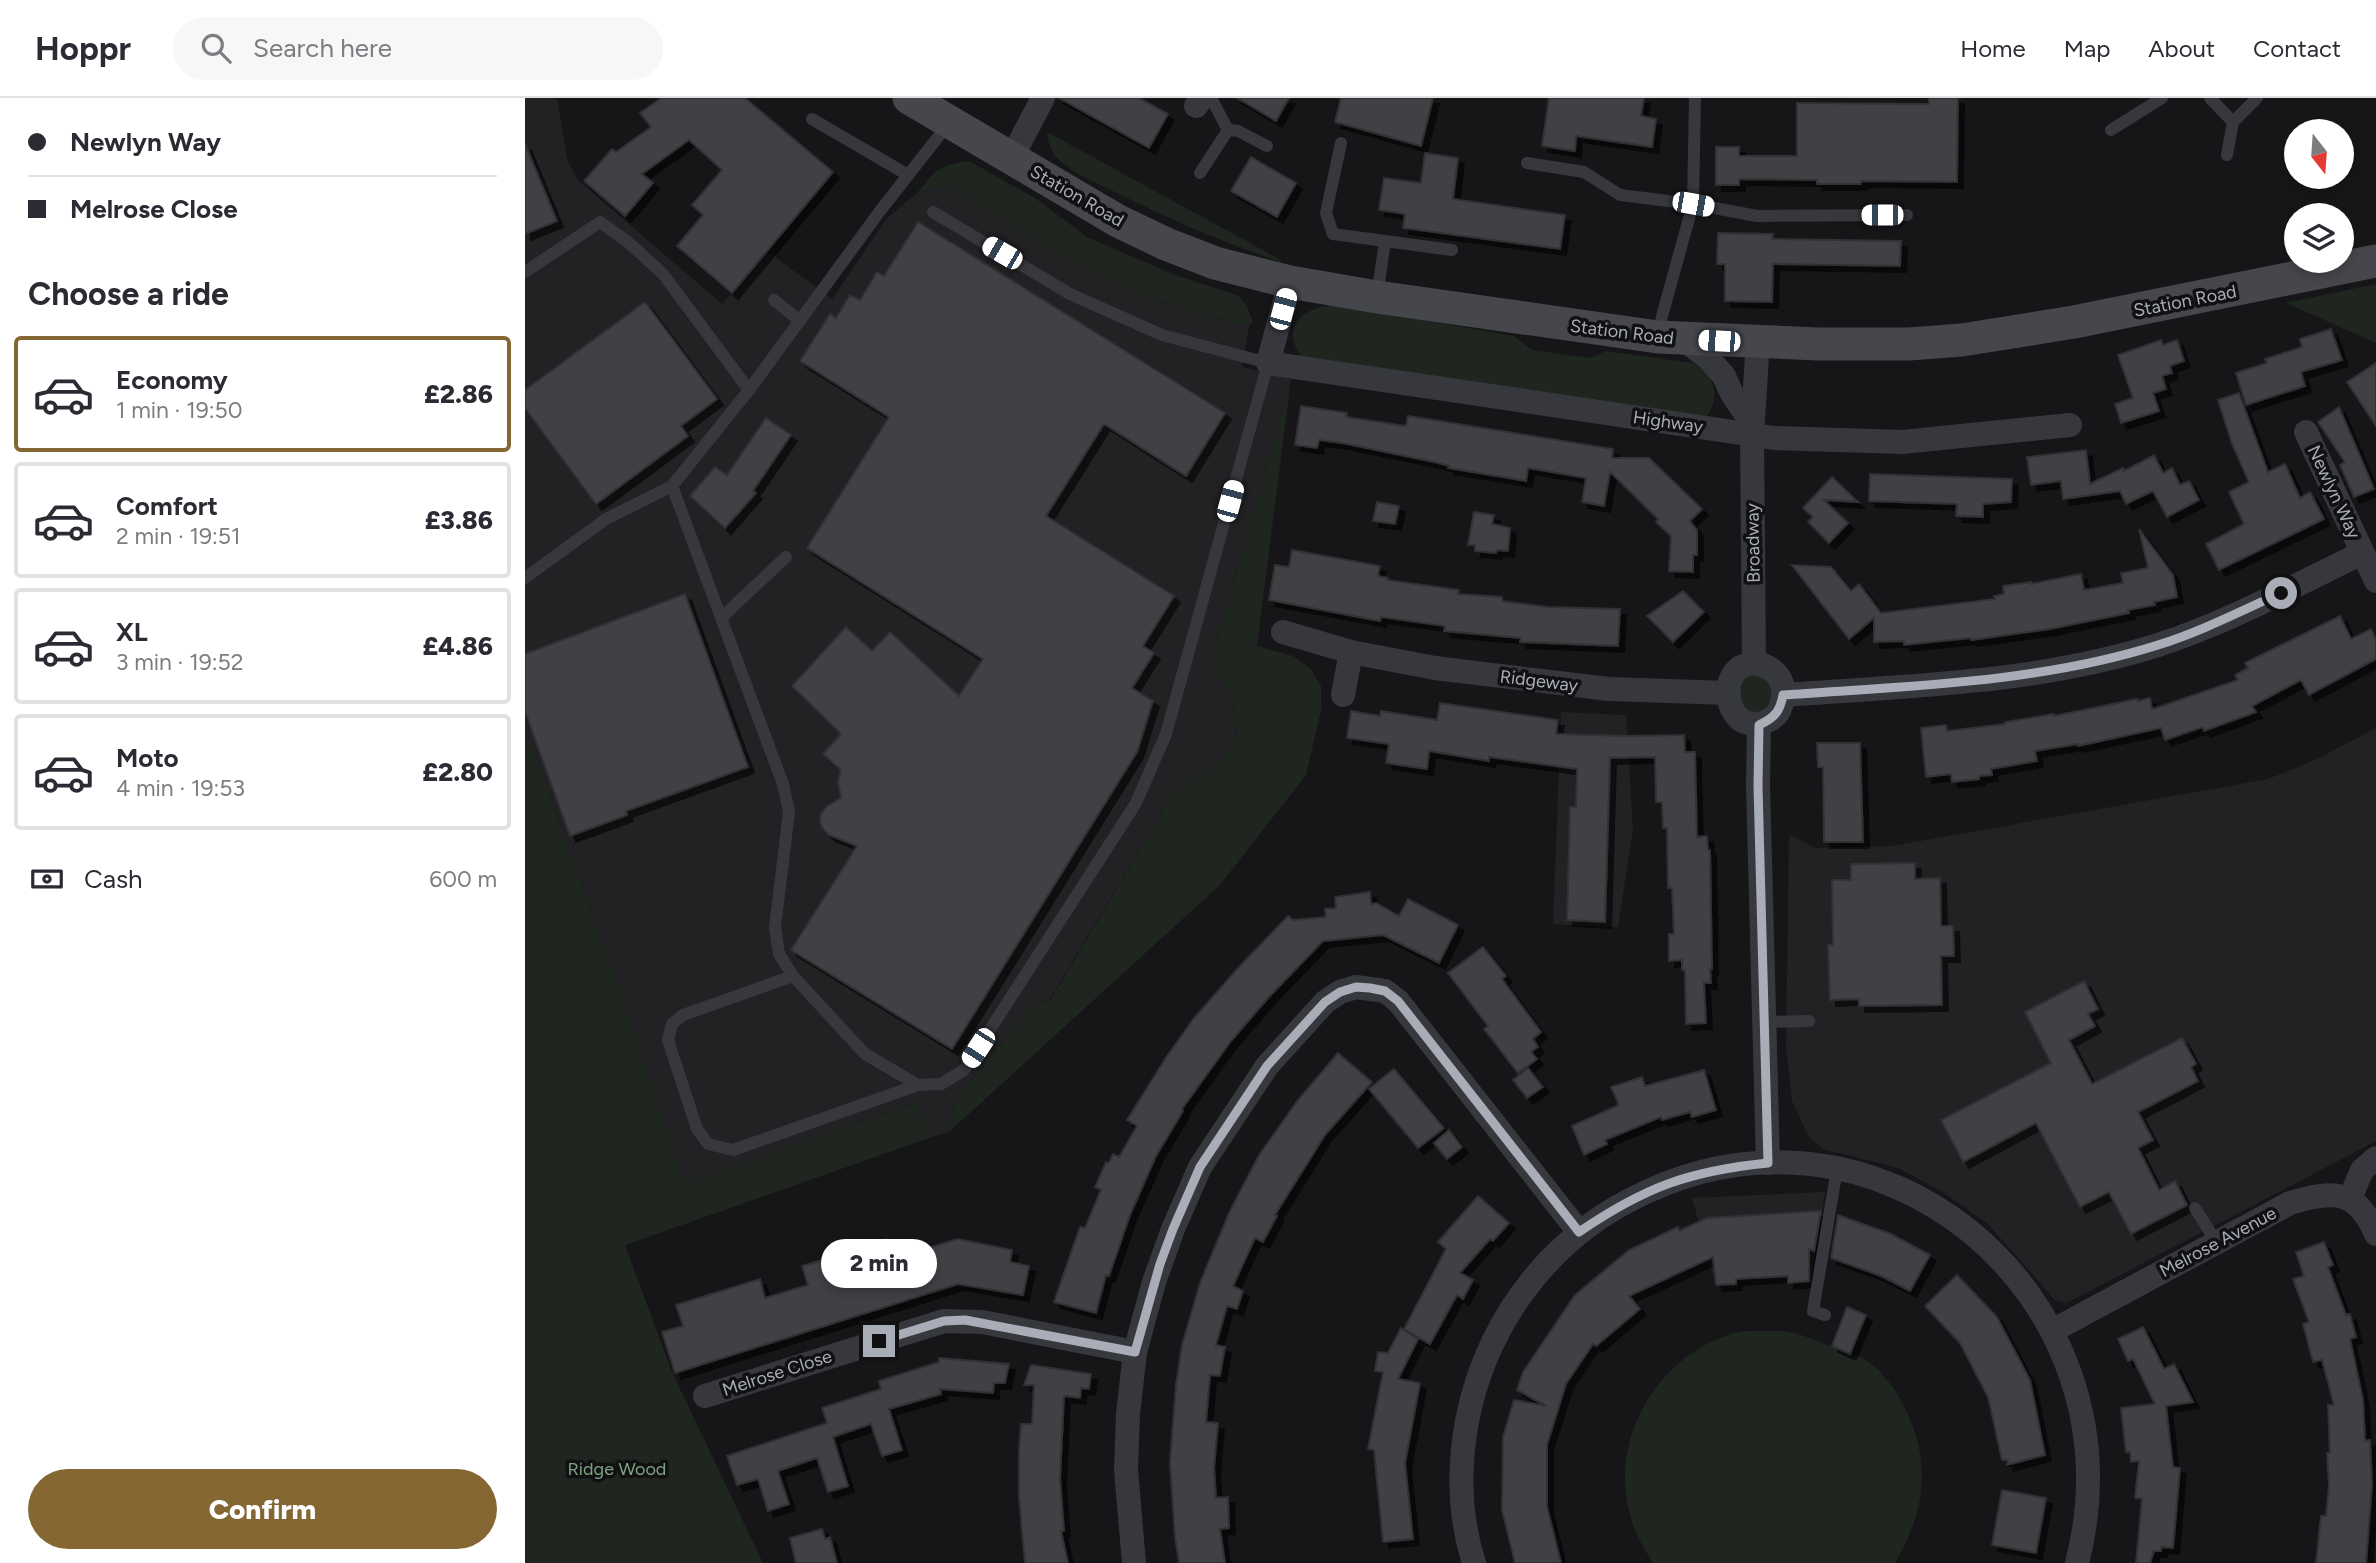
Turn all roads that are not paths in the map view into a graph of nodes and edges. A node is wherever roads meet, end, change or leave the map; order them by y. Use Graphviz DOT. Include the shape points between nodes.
graph roads {
  1 [pos="909,98"];
  2 [pos="1043,98"];
  3 [pos="1695,98"];
  4 [pos="2162,98"];
  5 [pos="2210,98"];
  6 [pos="2257,98"];
  7 [pos="1203,101"];
  8 [pos="812,119"];
  9 [pos="950,121"];
  10 [pos="2234,122"];
  11 [pos="1228,130"];
  12 [pos="2111,130"];
  13 [pos="1341,143"];
  14 [pos="1267,146"];
  15 [pos="2227,155"];
  16 [pos="1012,157"];
  17 [pos="1527,163"];
  18 [pos="1200,173"];
  19 [pos="908,175"];
  20 [pos="1693,204"];
  21 [pos="933,212"];
  22 [pos="1907,215"];
  23 [pos="1385,241"];
  24 [pos="1452,250"];
  25 [pos="2376,261"];
  26 [pos="525,272"];
  27 [pos="1290,282"];
  28 [pos="1377,297"];
  29 [pos="774,300"];
  30 [pos="800,321"];
  31 [pos="1671,338"];
  32 [pos="1758,341"];
  33 [pos="1268,363"];
  34 [pos="749,390"];
  35 [pos="2070,425"];
  36 [pos="1752,428"];
  37 [pos="2306,432"];
  38 [pos="672,486"];
  39 [pos="2362,553"];
  40 [pos="786,557"];
  41 [pos="525,578"];
  42 [pos="2376,582"];
  43 [pos="721,618"];
  44 [pos="1283,632"];
  45 [pos="1351,652"];
  46 [pos="1754,663"];
  47 [pos="1729,693"];
  48 [pos="1343,695"];
  49 [pos="1783,695"];
  50 [pos="1759,725"];
  51 [pos="793,976"];
  52 [pos="1809,1021"];
  53 [pos="1764,1022"];
  54 [pos="919,1085"];
  55 [pos="2376,1158"];
  56 [pos="1768,1163"];
  57 [pos="1837,1169"];
  58 [pos="2350,1199"];
  59 [pos="2195,1208"];
  60 [pos="1579,1232"];
  61 [pos="2376,1234"];
  62 [pos="2217,1243"];
  63 [pos="1825,1315"];
  64 [pos="2053,1331"];
  65 [pos="1135,1352"];
  66 [pos="705,1396"];
  67 [pos="1134,1563"];
  68 [pos="1474,1563"];
  69 [pos="2077,1563"];
  1 -- 9 [label="main road, Station Road"];
  2 -- 16 [label="street"];
  3 -- 20 [label="lane"];
  4 -- 12 [label="lane"];
  5 -- 10 [label="lane"];
  6 -- 10 [label="lane"];
  7 -- 11 [label="lane"];
  8 -- 19 [label="lane"];
  9 -- 16 [label="main road, Station Road"];
  9 -- 19 [label="lane"];
  10 -- 15 [label="lane"];
  11 -- 14 [label="lane"];
  11 -- 18 [label="lane"];
  13 -- 23 [label="lane" via="1326,214 1333,234"];
  16 -- 27 [label="main road, Station Road" via="1166,244 1215,263"];
  17 -- 20 [label="lane" via="1584,172 1619,195"];
  19 -- 30 [label="lane"];
  20 -- 22 [label="lane" via="1757,216"];
  20 -- 31 [label="lane" via="1662,316"];
  21 -- 33 [label="lane" via="1070,294 1162,335"];
  23 -- 24 [label="lane"];
  23 -- 28 [label="lane"];
  25 -- 32 [label="main road, Station Road" via="2087,320 1962,340 1909,344"];
  26 -- 34 [label="lane" via="600,222 663,274"];
  27 -- 28 [label="main road, Station Road"];
  27 -- 33 [label="street"];
  28 -- 31 [label="main road, Station Road"];
  29 -- 30 [label="lane"];
  30 -- 34 [label="lane"];
  31 -- 32 [label="main road, Station Road"];
  31 -- 36 [label="street" via="1709,359 1724,376"];
  32 -- 36 [label="street, Broadway"];
  33 -- 36 [label="street, Highway"];
  33 -- 54 [label="lane" via="1166,734 1136,803 964,1070 941,1084"];
  34 -- 38 [label="lane"];
  35 -- 36 [label="street, Highway" via="1902,442 1774,438"];
  36 -- 46 [label="street, Broadway"];
  37 -- 39 [label="street, Newlyn Way"];
  38 -- 41 [label="lane" via="606,520"];
  38 -- 43 [label="lane"];
  39 -- 42 [label="street, Newlyn Way"];
  39 -- 49 [label="street, Newlyn Way" via="2211,624 2098,661 2019,675"];
  40 -- 43 [label="lane"];
  43 -- 51 [label="lane" via="783,784 789,813 775,928 779,954"];
  44 -- 45 [label="street, Ridgeway"];
  45 -- 47 [label="street, Ridgeway" via="1525,681"];
  45 -- 48 [label="street"];
  46 -- 47 [label="street" via="1735,672"];
  46 -- 49 [label="street" via="1776,672"];
  47 -- 50 [label="street" via="1737,718 1747,725"];
  49 -- 50 [label="street" via="1773,719"];
  50 -- 53 [label="street"];
  51 -- 54 [label="lane" via="865,1054"];
  51 -- 54 [label="lane" via="683,1015 671,1024 668,1040 697,1129 708,1144 733,1150"];
  52 -- 53 [label="lane"];
  53 -- 56 [label="street"];
  55 -- 58 [label="street" via="2362,1170"];
  56 -- 57 [label="street"];
  56 -- 60 [label="street" via="1681,1178 1611,1210"];
  57 -- 63 [label="lane" via="1814,1311"];
  57 -- 64 [label="street" via="1882,1181 1964,1225 1999,1255"];
  58 -- 61 [label="street" via="2364,1211"];
  58 -- 62 [label="street, Melrose Avenue" via="2332,1194 2290,1203"];
  59 -- 62 [label="lane"];
  60 -- 65 [label="street" via="1398,1001 1385,991 1356,987 1325,1002 1267,1066 1200,1167 1158,1271"];
  60 -- 68 [label="street" via="1524,1290 1502,1324 1472,1398 1462,1477 1464,1517"];
  62 -- 64 [label="street, Melrose Avenue"];
  64 -- 69 [label="street" via="2076,1387 2087,1444 2087,1509"];
  65 -- 66 [label="street, Melrose Close" via="982,1322 944,1321"];
  65 -- 67 [label="street" via="1126,1470"];
}
